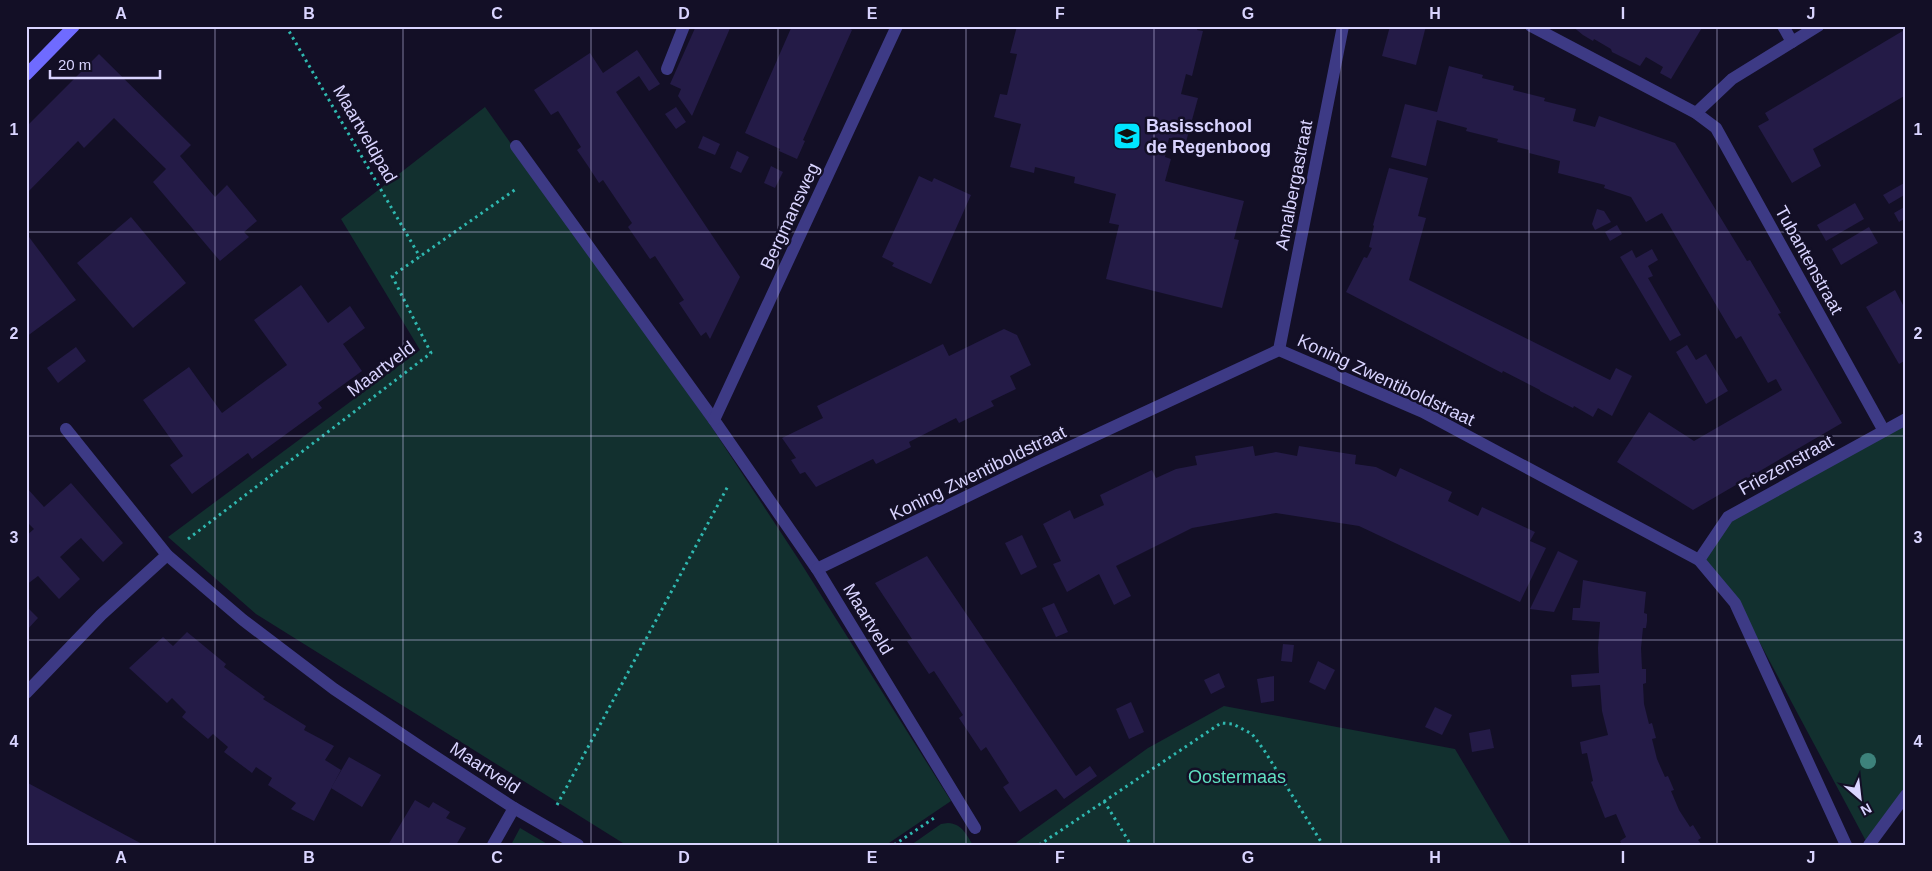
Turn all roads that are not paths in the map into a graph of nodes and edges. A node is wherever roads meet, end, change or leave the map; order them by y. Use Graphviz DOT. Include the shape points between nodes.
graph roads {
  1 [pos="74,26"];
  2 [pos="684,26"];
  3 [pos="1343,26"];
  4 [pos="1531,26"];
  5 [pos="1783,26"];
  6 [pos="1818,26"];
  7 [pos="894,28"];
  8 [pos="1792,42"];
  9 [pos="667,69"];
  10 [pos="26,75"];
  11 [pos="1696,112"];
  12 [pos="516,146"];
  13 [pos="1279,350"];
  14 [pos="1906,419"];
  15 [pos="714,420"];
  16 [pos="66,429"];
  17 [pos="1884,431"];
  18 [pos="167,555"];
  19 [pos="1699,560"];
  20 [pos="817,569"];
  21 [pos="26,693"];
  22 [pos="1906,795"];
  23 [pos="514,808"];
  24 [pos="975,828"];
  25 [pos="494,845"];
  26 [pos="578,845"];
  27 [pos="1846,845"];
  28 [pos="1870,845"];
  1 -- 10 [label="street"];
  2 -- 9 [label="street"];
  3 -- 13 [label="street, Amalbergastraat"];
  4 -- 11 [label="street, Tubantenstraat"];
  5 -- 8 [label="street"];
  6 -- 8 [label="street"];
  7 -- 15 [label="street, Bergmansweg"];
  8 -- 11 [label="street" via="1732,79"];
  11 -- 17 [label="street, Tubantenstraat" via="1716,128"];
  12 -- 15 [label="street, Maartveld"];
  13 -- 19 [label="street, Koning Zwentiboldstraat" via="1423,412"];
  13 -- 20 [label="street, Koning Zwentiboldstraat"];
  14 -- 17 [label="street, Friezenstraat"];
  15 -- 20 [label="street, Maartveld"];
  16 -- 18 [label="street, Maartveld"];
  17 -- 19 [label="street, Friezenstraat" via="1728,517"];
  18 -- 21 [label="street" via="101,615"];
  18 -- 23 [label="street, Maartveld" via="243,620 334,689"];
  19 -- 27 [label="street, Koning Zwentiboldstraat" via="1735,603"];
  20 -- 24 [label="street, Maartveld"];
  22 -- 28 [label="street"];
  23 -- 25 [label="street"];
  23 -- 26 [label="street, Maartveld"];
}
